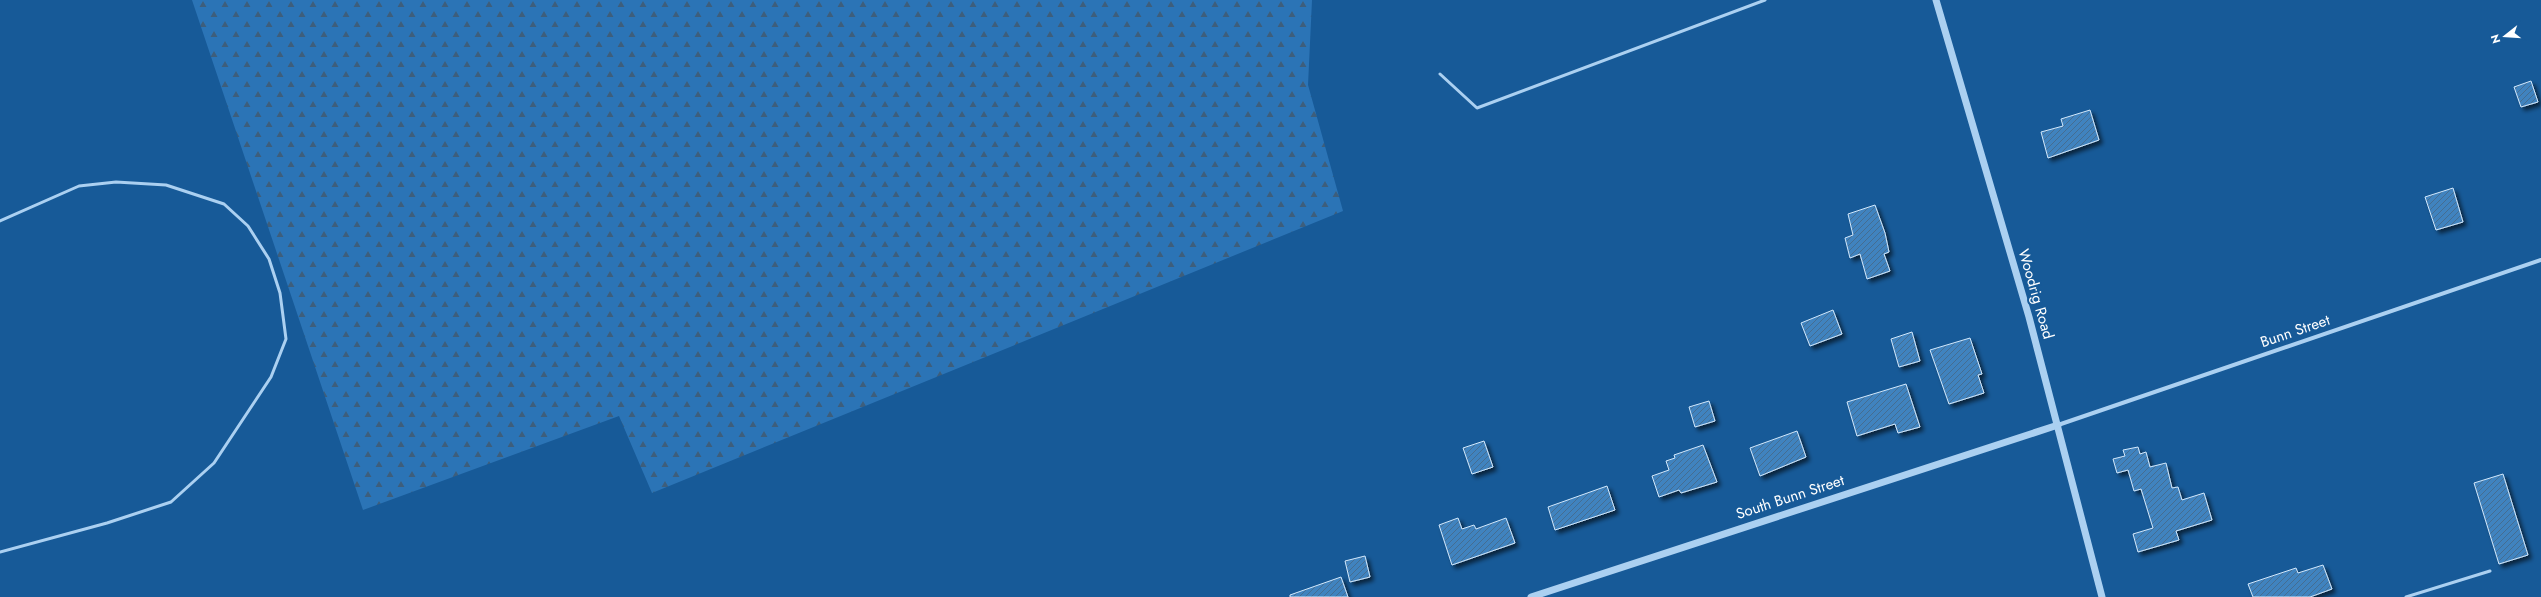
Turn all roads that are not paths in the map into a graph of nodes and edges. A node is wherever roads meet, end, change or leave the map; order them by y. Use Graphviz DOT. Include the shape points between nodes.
graph roads {
  1 [pos="1765,0"];
  2 [pos="1936,0"];
  3 [pos="1440,74"];
  4 [pos="0,221"];
  5 [pos="2541,260"];
  6 [pos="2058,425"];
  7 [pos="0,552"];
  8 [pos="2490,571"];
  9 [pos="1531,597"];
  10 [pos="2102,597"];
  11 [pos="2406,597"];
  1 -- 3 [label="lane" via="1477,108"];
  2 -- 6 [label="street, Woodrig Road"];
  4 -- 7 [label="lane" via="79,186 116,182 166,185 224,204 248,226 269,259 280,293 286,339 271,377 214,463 171,502 107,523"];
  5 -- 6 [label="street, Bunn Street"];
  6 -- 9 [label="street, South Bunn Street"];
  6 -- 10 [label="street, Woodrig Road"];
  8 -- 11 [label="lane"];
}
